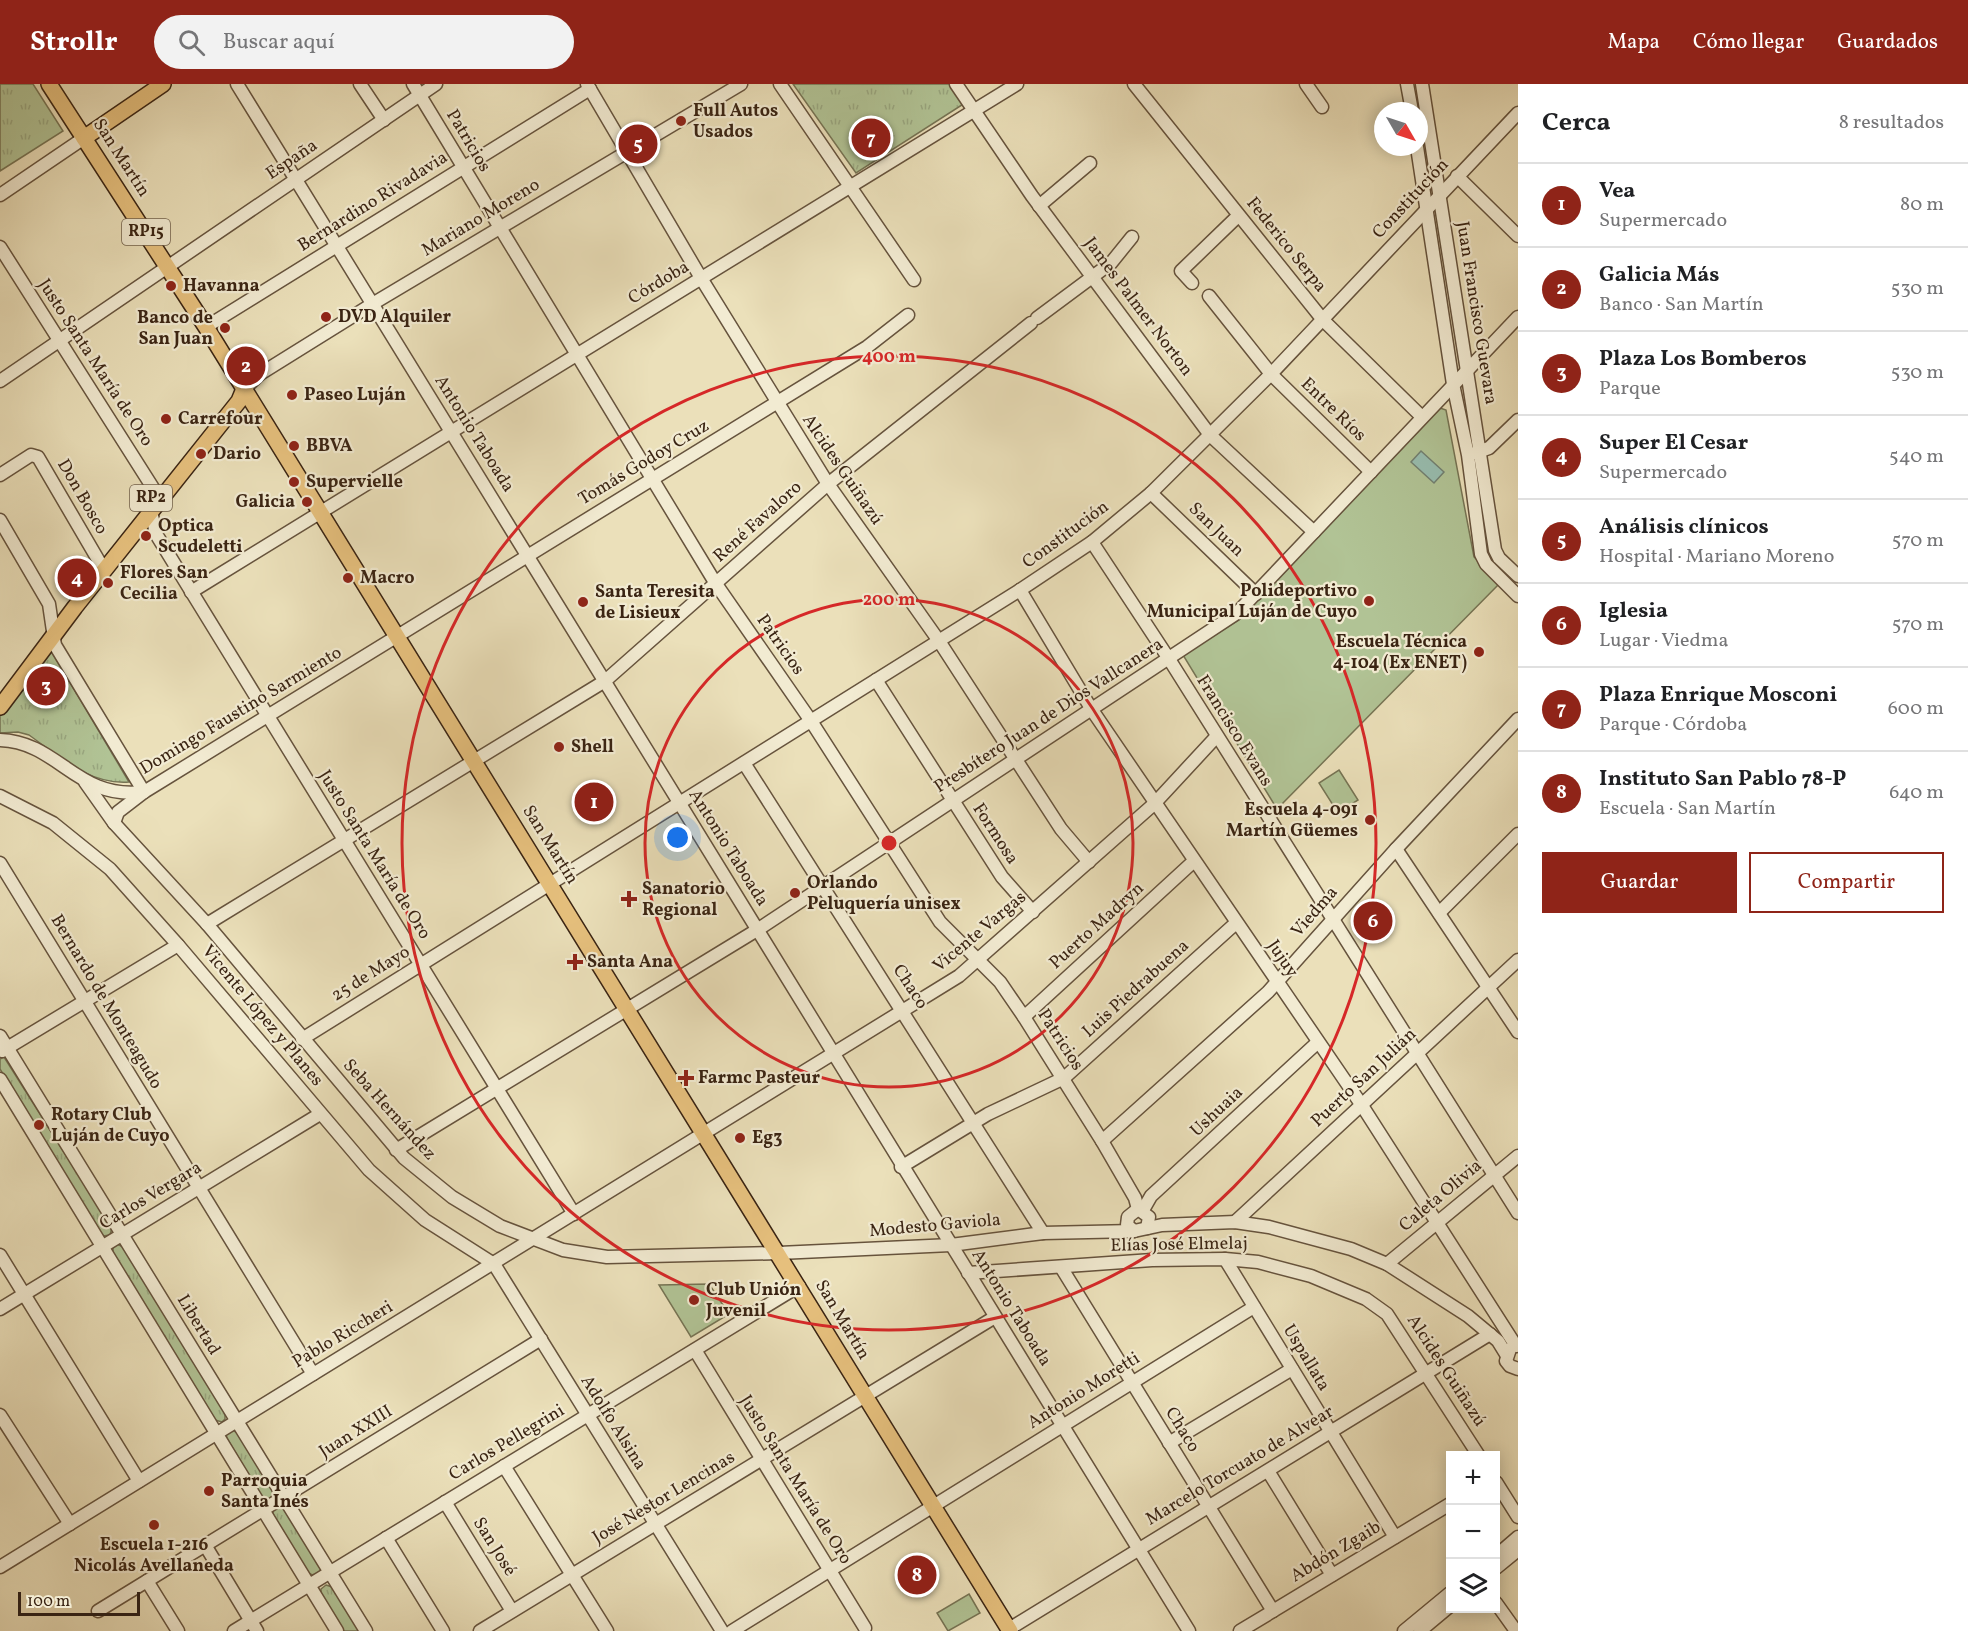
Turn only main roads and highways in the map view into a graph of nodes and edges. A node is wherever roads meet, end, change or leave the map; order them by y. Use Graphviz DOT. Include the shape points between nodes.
graph roads {
  1 [pos="49,84"];
  2 [pos="163,84"];
  3 [pos="84,138"];
  4 [pos="244,390"];
  5 [pos="134,526"];
  6 [pos="58,616"];
  7 [pos="0,690"];
  8 [pos="0,707"];
  9 [pos="1010,1630"];
  1 -- 3 [label="main road, San Martín / RP15"];
  2 -- 3 [label="main road"];
  3 -- 4 [label="main road, San Martín / RP15"];
  4 -- 5 [label="main road, RP2" via="235,393"];
  4 -- 9 [label="main road, San Martín / RP15"];
  5 -- 6 [label="main road, RP2"];
  5 -- 6 [label="main road, RP2"];
  6 -- 7 [label="main road, RP2"];
  6 -- 8 [label="main road, RP2"];
}
